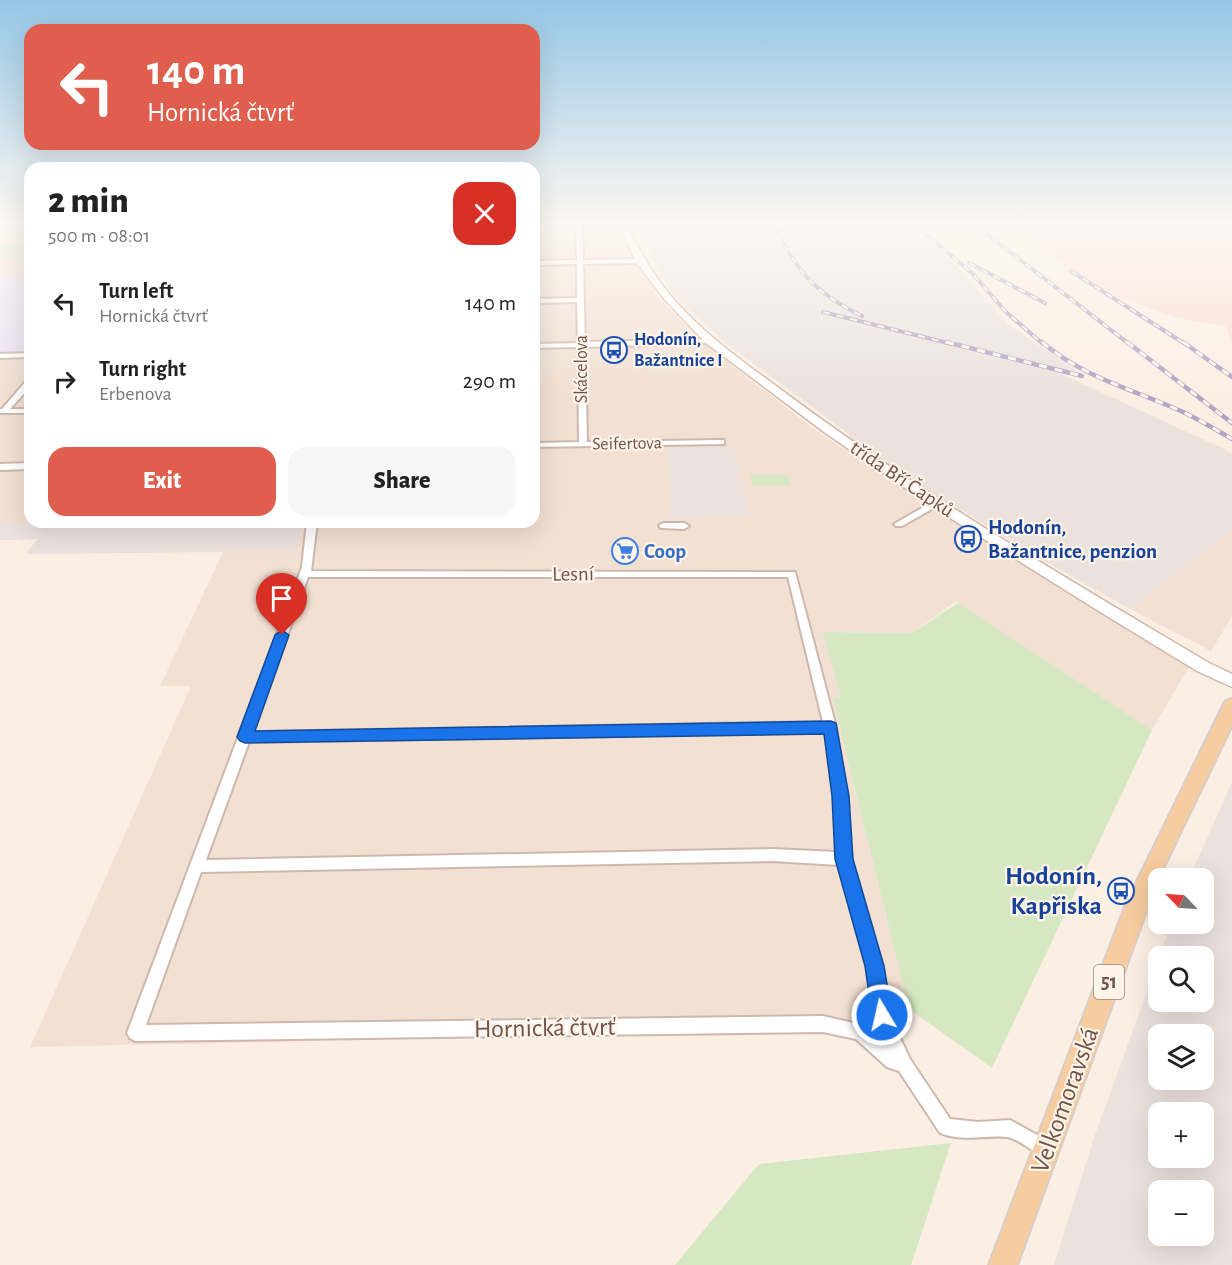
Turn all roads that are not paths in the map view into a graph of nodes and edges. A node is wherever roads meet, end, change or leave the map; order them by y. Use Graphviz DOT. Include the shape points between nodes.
graph roads {
  1 [pos="580,280"];
  2 [pos="654,280"];
  3 [pos="581,300"];
  4 [pos="540,301"];
  5 [pos="710,341"];
  6 [pos="540,346"];
  7 [pos="583,346"];
  8 [pos="24,355"];
  9 [pos="0,356"];
  10 [pos="24,388"];
  11 [pos="2,411"];
  12 [pos="24,411"];
  13 [pos="721,442"];
  14 [pos="540,445"];
  15 [pos="583,445"];
  16 [pos="24,466"];
  17 [pos="0,467"];
  18 [pos="936,502"];
  19 [pos="899,524"];
  20 [pos="664,526"];
  21 [pos="684,526"];
  22 [pos="311,528"];
  23 [pos="304,574"];
  24 [pos="1232,681"];
  25 [pos="1232,706"];
  26 [pos="831,727"];
  27 [pos="245,737"];
  28 [pos="844,859"];
  29 [pos="198,866"];
  30 [pos="882,1015"];
  31 [pos="860,1032"];
  32 [pos="904,1065"];
  33 [pos="1047,1149"];
  34 [pos="1003,1265"];
  1 -- 3 [label="street, Skácelova"];
  2 -- 5 [label="street, třída Bří Čapků"];
  3 -- 4 [label="street"];
  3 -- 7 [label="street, Skácelova"];
  5 -- 7 [label="street"];
  5 -- 18 [label="street, třída Bří Čapků" via="828,430"];
  6 -- 7 [label="street"];
  7 -- 15 [label="street, Skácelova"];
  8 -- 9 [label="street"];
  10 -- 11 [label="street"];
  11 -- 12 [label="street"];
  13 -- 15 [label="street, Seifertova"];
  14 -- 15 [label="street, Seifertova"];
  16 -- 17 [label="street"];
  18 -- 19 [label="street, třída Bří Čapků"];
  18 -- 24 [label="street, třída Bří Čapků" via="1107,609"];
  20 -- 21 [label="street"];
  22 -- 23 [label="street, Hornická čtvrť"];
  23 -- 26 [label="street, Lesní" via="792,574"];
  23 -- 27 [label="street, Hornická čtvrť"];
  25 -- 33 [label="main road, Velkomoravská / 51" via="1143,892"];
  26 -- 27 [label="street"];
  26 -- 28 [label="street"];
  27 -- 29 [label="street, Hornická čtvrť"];
  28 -- 29 [label="street" via="772,855"];
  28 -- 30 [label="street" via="874,966"];
  29 -- 31 [label="street, Hornická čtvrť" via="135,1033 823,1024"];
  30 -- 31 [label="street"];
  30 -- 32 [label="street"];
  31 -- 32 [label="street, Hornická čtvrť" via="893,1061"];
  32 -- 33 [label="street" via="946,1127 1010,1128"];
  33 -- 34 [label="main road, Velkomoravská / 51"];
}
